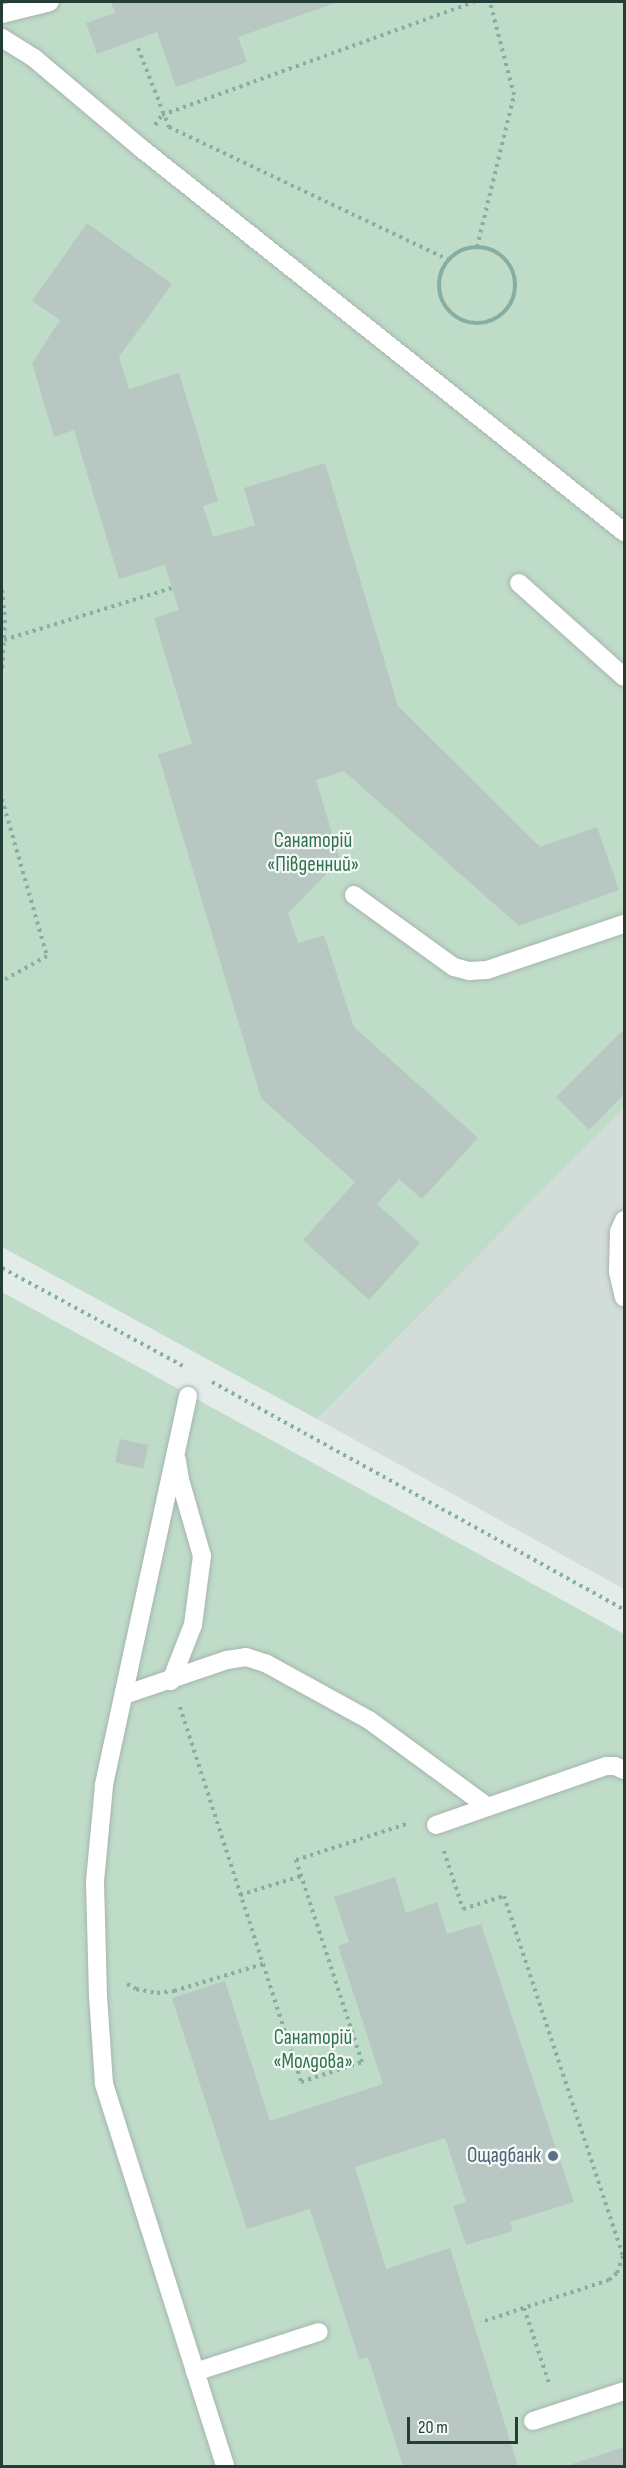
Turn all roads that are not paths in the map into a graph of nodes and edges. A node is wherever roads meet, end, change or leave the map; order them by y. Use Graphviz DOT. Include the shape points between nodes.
graph roads {
  1 [pos="50,2"];
  2 [pos="2,14"];
  3 [pos="2,38"];
  4 [pos="624,532"];
  5 [pos="519,583"];
  6 [pos="624,677"];
  7 [pos="354,895"];
  8 [pos="624,924"];
  9 [pos="624,1220"];
  10 [pos="624,1297"];
  11 [pos="188,1396"];
  12 [pos="175,1451"];
  13 [pos="171,1681"];
  14 [pos="124,1695"];
  15 [pos="624,1770"];
  16 [pos="488,1807"];
  17 [pos="436,1825"];
  18 [pos="319,2331"];
  19 [pos="195,2372"];
  20 [pos="624,2391"];
  21 [pos="533,2421"];
  22 [pos="225,2466"];
  1 -- 2 [label="lane"];
  3 -- 4 [label="lane" via="34,58 142,149"];
  5 -- 6 [label="lane"];
  7 -- 8 [label="lane" via="454,967 469,971 487,970"];
  9 -- 10 [label="lane" via="619,1232 618,1272"];
  11 -- 12 [label="lane"];
  12 -- 13 [label="lane" via="202,1556 193,1625"];
  12 -- 14 [label="lane"];
  13 -- 14 [label="lane"];
  13 -- 16 [label="lane" via="227,1660 246,1657 267,1664 369,1720"];
  14 -- 19 [label="lane" via="104,1786 96,1882 104,2084"];
  15 -- 16 [label="lane" via="606,1766"];
  16 -- 17 [label="lane"];
  18 -- 19 [label="lane"];
  19 -- 22 [label="lane"];
  20 -- 21 [label="lane"];
}
